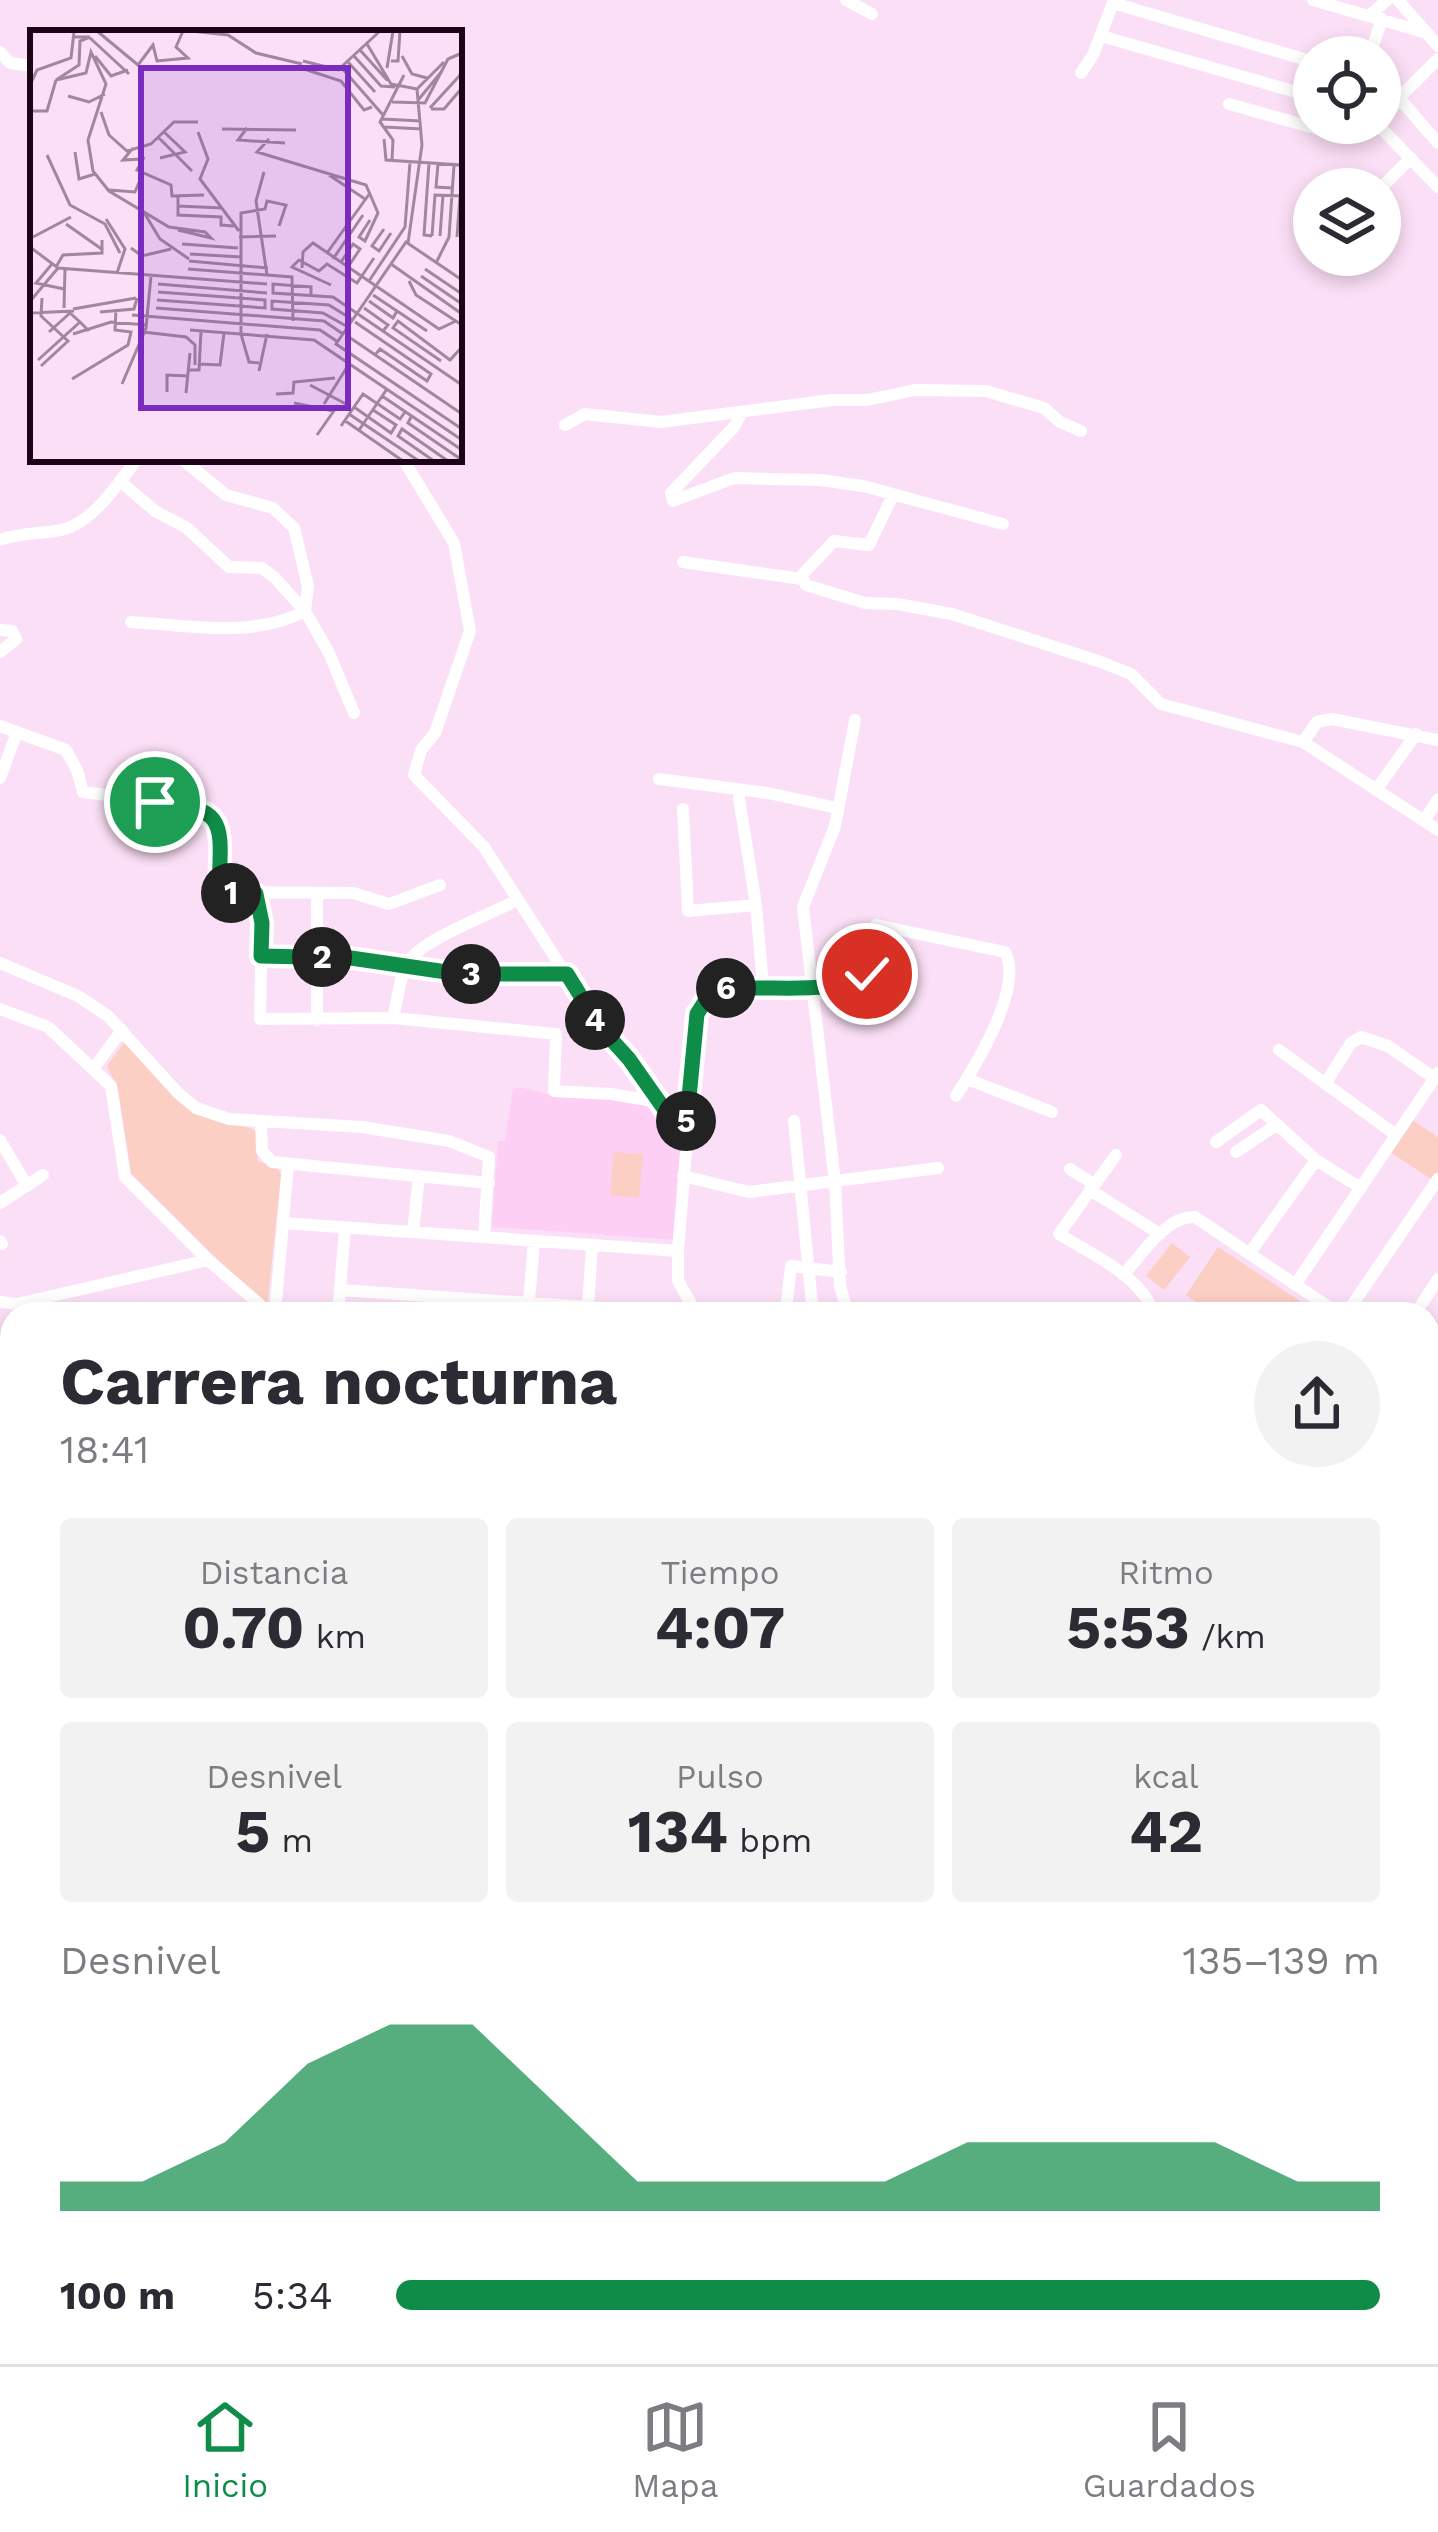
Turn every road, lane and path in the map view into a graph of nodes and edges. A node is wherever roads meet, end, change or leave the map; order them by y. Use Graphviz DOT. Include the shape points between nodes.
graph roads {
  1 [pos="846,0"];
  2 [pos="1313,0"];
  3 [pos="1387,0"];
  4 [pos="1398,0"];
  5 [pos="1114,1"];
  6 [pos="872,14"];
  7 [pos="1376,17"];
  8 [pos="1427,33"];
  9 [pos="1101,36"];
  10 [pos="1373,36"];
  11 [pos="1438,46"];
  12 [pos="0,52"];
  13 [pos="1293,56"];
  14 [pos="1438,59"];
  15 [pos="30,66"];
  16 [pos="1081,73"];
  17 [pos="1293,91"];
  18 [pos="1401,96"];
  19 [pos="1401,100"];
  20 [pos="1229,104"];
  21 [pos="1293,122"];
  22 [pos="1438,142"];
  23 [pos="1397,144"];
  24 [pos="1411,158"];
  25 [pos="1401,168"];
  26 [pos="1438,188"];
  27 [pos="742,412"];
  28 [pos="565,425"];
  29 [pos="1081,430"];
  30 [pos="135,462"];
  31 [pos="186,462"];
  32 [pos="405,462"];
  33 [pos="119,481"];
  34 [pos="893,495"];
  35 [pos="1003,524"];
  36 [pos="0,540"];
  37 [pos="683,562"];
  38 [pos="802,579"];
  39 [pos="305,611"];
  40 [pos="131,622"];
  41 [pos="0,630"];
  42 [pos="0,652"];
  43 [pos="354,713"];
  44 [pos="855,720"];
  45 [pos="0,726"];
  46 [pos="17,732"];
  47 [pos="1416,734"];
  48 [pos="1438,740"];
  49 [pos="1303,742"];
  50 [pos="0,778"];
  51 [pos="659,779"];
  52 [pos="1376,790"];
  53 [pos="739,798"];
  54 [pos="1438,799"];
  55 [pos="837,808"];
  56 [pos="683,809"];
  57 [pos="1424,820"];
  58 [pos="1438,830"];
  59 [pos="440,885"];
  60 [pos="256,894"];
  61 [pos="317,896"];
  62 [pos="517,900"];
  63 [pos="756,905"];
  64 [pos="261,956"];
  65 [pos="316,957"];
  66 [pos="0,963"];
  67 [pos="407,964"];
  68 [pos="567,974"];
  69 [pos="763,986"];
  70 [pos="814,986"];
  71 [pos="0,1009"];
  72 [pos="394,1018"];
  73 [pos="317,1020"];
  74 [pos="122,1030"];
  75 [pos="1279,1050"];
  76 [pos="93,1069"];
  77 [pos="1436,1075"];
  78 [pos="967,1079"];
  79 [pos="1324,1084"];
  80 [pos="956,1096"];
  81 [pos="659,1102"];
  82 [pos="1052,1112"];
  83 [pos="794,1121"];
  84 [pos="261,1122"];
  85 [pos="1276,1125"];
  86 [pos="686,1129"];
  87 [pos="1396,1135"];
  88 [pos="0,1140"];
  89 [pos="1216,1142"];
  90 [pos="1236,1151"];
  91 [pos="1116,1155"];
  92 [pos="1316,1160"];
  93 [pos="287,1166"];
  94 [pos="938,1168"];
  95 [pos="1070,1169"];
  96 [pos="43,1175"];
  97 [pos="419,1176"];
  98 [pos="683,1176"];
  99 [pos="1438,1179"];
  100 [pos="482,1182"];
  101 [pos="835,1182"];
  102 [pos="801,1185"];
  103 [pos="27,1186"];
  104 [pos="1092,1187"];
  105 [pos="1361,1188"];
  106 [pos="0,1203"];
  107 [pos="283,1223"];
  108 [pos="345,1228"];
  109 [pos="413,1232"];
  110 [pos="1160,1234"];
  111 [pos="484,1238"];
  112 [pos="534,1241"];
  113 [pos="592,1245"];
  114 [pos="678,1251"];
  115 [pos="1250,1254"];
  116 [pos="208,1260"];
  117 [pos="810,1268"];
  118 [pos="842,1272"];
  119 [pos="1123,1275"];
  120 [pos="1295,1285"];
  121 [pos="340,1290"];
  122 [pos="529,1301"];
  123 [pos="26,1302"];
  124 [pos="259,1302"];
  125 [pos="274,1302"];
  126 [pos="339,1302"];
  127 [pos="541,1302"];
  128 [pos="588,1302"];
  129 [pos="688,1302"];
  130 [pos="787,1302"];
  131 [pos="812,1302"];
  132 [pos="845,1302"];
  133 [pos="1149,1302"];
  134 [pos="1323,1302"];
  135 [pos="1351,1302"];
  1 -- 6 [label="street"];
  2 -- 7 [label="street"];
  3 -- 7 [label="street"];
  4 -- 8 [label="street"];
  5 -- 9 [label="street"];
  5 -- 13 [label="street"];
  7 -- 8 [label="street"];
  7 -- 10 [label="street"];
  8 -- 11 [label="street"];
  9 -- 16 [label="street"];
  9 -- 17 [label="street"];
  12 -- 15 [label="street"];
  14 -- 18 [label="street"];
  19 -- 22 [label="street"];
  20 -- 21 [label="street"];
  23 -- 24 [label="street"];
  24 -- 25 [label="street"];
  24 -- 26 [label="street"];
  27 -- 28 [label="street" via="661,422 584,415"];
  27 -- 29 [label="street" via="915,390 986,391 1044,408"];
  27 -- 34 [label="street" via="671,493 673,501 734,478 820,480"];
  30 -- 33 [label="street"];
  31 -- 39 [label="street" via="226,495 273,508 294,528 308,586"];
  32 -- 62 [label="street" via="454,543 470,631 413,772 484,847"];
  33 -- 36 [label="street" via="68,528"];
  33 -- 39 [label="street" via="229,566 262,568"];
  34 -- 35 [label="street"];
  34 -- 38 [label="street" via="869,545 834,541"];
  37 -- 38 [label="street"];
  38 -- 49 [label="street" via="839,596 952,614 1098,661 1130,674 1161,704"];
  39 -- 40 [label="street" via="242,628"];
  39 -- 43 [label="street"];
  41 -- 42 [label="street" via="16,639"];
  44 -- 55 [label="street"];
  45 -- 46 [label="street"];
  46 -- 50 [label="street"];
  46 -- 60 [label="street" via="66,750 83,792 212,814 219,890"];
  47 -- 48 [label="street"];
  47 -- 49 [label="street" via="1332,719 1317,722"];
  47 -- 52 [label="street"];
  49 -- 52 [label="street"];
  51 -- 55 [label="street"];
  52 -- 57 [label="street"];
  53 -- 63 [label="street"];
  54 -- 57 [label="street"];
  55 -- 70 [label="street" via="803,908"];
  56 -- 63 [label="street" via="688,911"];
  57 -- 58 [label="street"];
  59 -- 61 [label="street" via="389,904 353,893"];
  60 -- 61 [label="street"];
  60 -- 64 [label="street"];
  61 -- 65 [label="street"];
  62 -- 67 [label="street"];
  62 -- 68 [label="street"];
  63 -- 69 [label="street"];
  64 -- 65 [label="street"];
  64 -- 73 [label="street" via="260,1019"];
  65 -- 67 [label="street"];
  65 -- 73 [label="street"];
  66 -- 74 [label="street" via="78,997"];
  67 -- 68 [label="street" via="460,974"];
  67 -- 72 [label="street"];
  68 -- 81 [label="street"];
  69 -- 70 [label="street"];
  69 -- 86 [label="street" via="711,992 698,1006"];
  70 -- 78 [label="street" via="865,976 877,925 1006,952 998,1021"];
  70 -- 101 [label="street"];
  71 -- 76 [label="street" via="48,1027"];
  72 -- 73 [label="street"];
  72 -- 81 [label="street" via="556,1034 554,1091"];
  74 -- 76 [label="street"];
  74 -- 84 [label="street" via="196,1108"];
  75 -- 79 [label="street"];
  76 -- 116 [label="street" via="111,1086 124,1177"];
  77 -- 79 [label="street" via="1361,1037"];
  77 -- 87 [label="street"];
  78 -- 80 [label="street"];
  78 -- 82 [label="street"];
  79 -- 87 [label="street"];
  81 -- 86 [label="street"];
  83 -- 102 [label="street"];
  84 -- 93 [label="street" via="265,1156"];
  84 -- 100 [label="street" via="449,1141 477,1153"];
  85 -- 89 [label="street" via="1262,1110"];
  85 -- 90 [label="street"];
  85 -- 92 [label="street"];
  86 -- 98 [label="street"];
  87 -- 105 [label="street"];
  88 -- 103 [label="street"];
  91 -- 104 [label="street"];
  92 -- 105 [label="street"];
  92 -- 115 [label="street"];
  93 -- 97 [label="street"];
  93 -- 107 [label="street"];
  94 -- 101 [label="street"];
  95 -- 104 [label="street"];
  96 -- 103 [label="street"];
  97 -- 100 [label="street"];
  97 -- 109 [label="street"];
  98 -- 102 [label="street" via="749,1192"];
  98 -- 114 [label="street"];
  99 -- 135 [label="street"];
  100 -- 111 [label="street"];
  101 -- 102 [label="street"];
  101 -- 118 [label="street"];
  102 -- 117 [label="street"];
  103 -- 106 [label="street"];
  104 -- 110 [label="street"];
  104 -- 119 [label="street" via="1059,1234"];
  105 -- 120 [label="street"];
  107 -- 108 [label="street"];
  107 -- 125 [label="street"];
  108 -- 109 [label="street"];
  108 -- 121 [label="street"];
  109 -- 111 [label="street"];
  110 -- 115 [label="street" via="1195,1217"];
  110 -- 119 [label="street"];
  111 -- 112 [label="street"];
  112 -- 113 [label="street"];
  112 -- 122 [label="street"];
  113 -- 114 [label="street"];
  113 -- 128 [label="street"];
  114 -- 129 [label="street"];
  115 -- 120 [label="street"];
  116 -- 123 [label="street"];
  116 -- 124 [label="street"];
  117 -- 118 [label="street"];
  117 -- 130 [label="street" via="789,1267"];
  117 -- 131 [label="street"];
  118 -- 132 [label="street"];
  119 -- 133 [label="street"];
  120 -- 134 [label="street"];
  121 -- 122 [label="street"];
  121 -- 126 [label="street"];
  122 -- 127 [label="street"];
}
